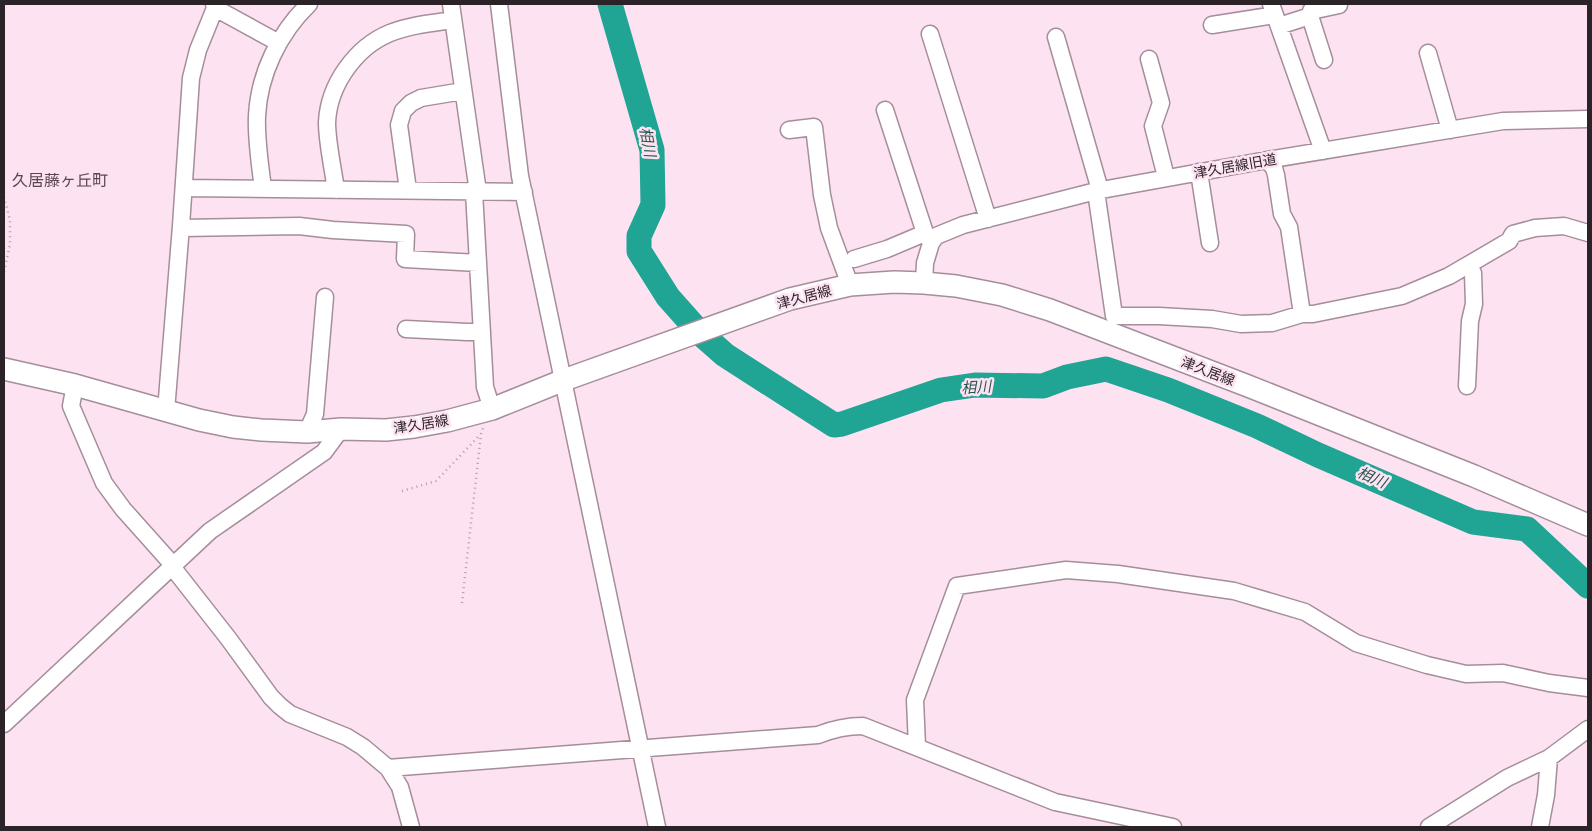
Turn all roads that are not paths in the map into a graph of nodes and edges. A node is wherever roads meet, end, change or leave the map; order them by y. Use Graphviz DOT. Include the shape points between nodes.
graph roads {
  1 [pos="308,4"];
  2 [pos="499,4"];
  3 [pos="216,5"];
  4 [pos="1339,5"];
  5 [pos="452,12"];
  6 [pos="1275,15"];
  7 [pos="1310,16"];
  8 [pos="1212,25"];
  9 [pos="930,34"];
  10 [pos="1056,37"];
  11 [pos="279,43"];
  12 [pos="1428,53"];
  13 [pos="1149,59"];
  14 [pos="1324,60"];
  15 [pos="463,91"];
  16 [pos="885,110"];
  17 [pos="1588,119"];
  18 [pos="788,130"];
  19 [pos="1450,130"];
  20 [pos="1323,151"];
  21 [pos="1268,160"];
  22 [pos="1198,172"];
  23 [pos="1166,178"];
  24 [pos="184,188"];
  25 [pos="263,188"];
  26 [pos="336,190"];
  27 [pos="408,190"];
  28 [pos="1098,190"];
  29 [pos="476,192"];
  30 [pos="524,192"];
  31 [pos="988,219"];
  32 [pos="181,228"];
  33 [pos="1588,233"];
  34 [pos="928,238"];
  35 [pos="1210,243"];
  36 [pos="854,259"];
  37 [pos="478,262"];
  38 [pos="1469,265"];
  39 [pos="924,282"];
  40 [pos="850,285"];
  41 [pos="325,297"];
  42 [pos="1302,314"];
  43 [pos="1110,324"];
  44 [pos="406,330"];
  45 [pos="482,331"];
  46 [pos="4,369"];
  47 [pos="564,380"];
  48 [pos="75,385"];
  49 [pos="1467,386"];
  50 [pos="492,409"];
  51 [pos="166,411"];
  52 [pos="341,429"];
  53 [pos="307,432"];
  54 [pos="1588,525"];
  55 [pos="172,566"];
  56 [pos="1588,688"];
  57 [pos="4,724"];
  58 [pos="1588,729"];
  59 [pos="917,746"];
  60 [pos="642,749"];
  61 [pos="1549,758"];
  62 [pos="388,768"];
  63 [pos="411,827"];
  64 [pos="657,827"];
  65 [pos="1173,827"];
  66 [pos="1429,827"];
  67 [pos="1540,827"];
  1 -- 11 [label="street"];
  2 -- 30 [label="street"];
  3 -- 11 [label="street"];
  3 -- 24 [label="street" via="193,66"];
  4 -- 7 [label="street" via="1311,11"];
  5 -- 15 [label="street"];
  5 -- 26 [label="street" via="388,34 350,63 334,94 327,122"];
  6 -- 7 [label="street"];
  6 -- 8 [label="street"];
  6 -- 20 [label="street"];
  7 -- 14 [label="street"];
  9 -- 31 [label="street"];
  10 -- 28 [label="street"];
  11 -- 25 [label="street" via="267,67 257,116"];
  12 -- 19 [label="street"];
  13 -- 23 [label="street" via="1161,103 1153,126"];
  15 -- 27 [label="street" via="421,98 403,111 399,125"];
  15 -- 29 [label="street"];
  16 -- 34 [label="street"];
  17 -- 19 [label="street, 津久居線旧道" via="1502,121"];
  18 -- 40 [label="street" via="814,127 827,220"];
  19 -- 20 [label="street, 津久居線旧道"];
  20 -- 21 [label="street, 津久居線旧道"];
  21 -- 22 [label="street, 津久居線旧道"];
  21 -- 42 [label="street" via="1274,168 1282,214 1289,227"];
  22 -- 23 [label="street, 津久居線旧道"];
  22 -- 35 [label="street"];
  23 -- 28 [label="street, 津久居線旧道"];
  24 -- 25 [label="street"];
  24 -- 32 [label="street"];
  25 -- 26 [label="street"];
  26 -- 27 [label="street"];
  27 -- 29 [label="street"];
  28 -- 31 [label="street, 津久居線旧道"];
  28 -- 43 [label="street"];
  29 -- 30 [label="street"];
  29 -- 37 [label="street"];
  30 -- 47 [label="street"];
  31 -- 34 [label="street, 津久居線旧道"];
  32 -- 37 [label="street" via="299,226 406,234 405,260"];
  32 -- 51 [label="street"];
  33 -- 38 [label="street" via="1564,226 1535,228 1513,234 1509,241"];
  34 -- 36 [label="street, 津久居線旧道"];
  34 -- 39 [label="street"];
  37 -- 45 [label="street"];
  38 -- 42 [label="street" via="1402,296"];
  38 -- 49 [label="street" via="1474,273 1474,304 1470,321"];
  39 -- 40 [label="main road, 津久居線"];
  39 -- 43 [label="main road, 津久居線" via="1002,295"];
  40 -- 47 [label="main road, 津久居線" via="790,299"];
  41 -- 53 [label="street" via="315,414"];
  42 -- 43 [label="street" via="1272,323 1241,324 1159,316"];
  43 -- 54 [label="main road, 津久居線" via="1248,386 1465,472"];
  44 -- 45 [label="street"];
  45 -- 50 [label="street" via="485,387"];
  46 -- 48 [label="main road, 津久居線"];
  47 -- 50 [label="main road, 津久居線"];
  47 -- 60 [label="street"];
  48 -- 51 [label="main road, 津久居線"];
  48 -- 55 [label="street" via="71,406 104,483"];
  50 -- 52 [label="main road, 津久居線" via="414,428"];
  51 -- 53 [label="main road, 津久居線" via="233,427"];
  52 -- 53 [label="main road, 津久居線"];
  52 -- 55 [label="street" via="324,452 223,521"];
  55 -- 57 [label="street"];
  55 -- 62 [label="street" via="280,706 295,716 347,737"];
  56 -- 59 [label="street" via="1503,673 1466,674 1427,665 1356,643 1305,612 1234,591 1066,570 957,586 915,700"];
  58 -- 61 [label="street"];
  59 -- 60 [label="street" via="863,726 850,726 818,735"];
  59 -- 65 [label="street" via="1056,802"];
  60 -- 62 [label="street"];
  60 -- 64 [label="street"];
  61 -- 66 [label="street" via="1507,778"];
  61 -- 67 [label="street"];
  62 -- 63 [label="street" via="400,787"];
}
